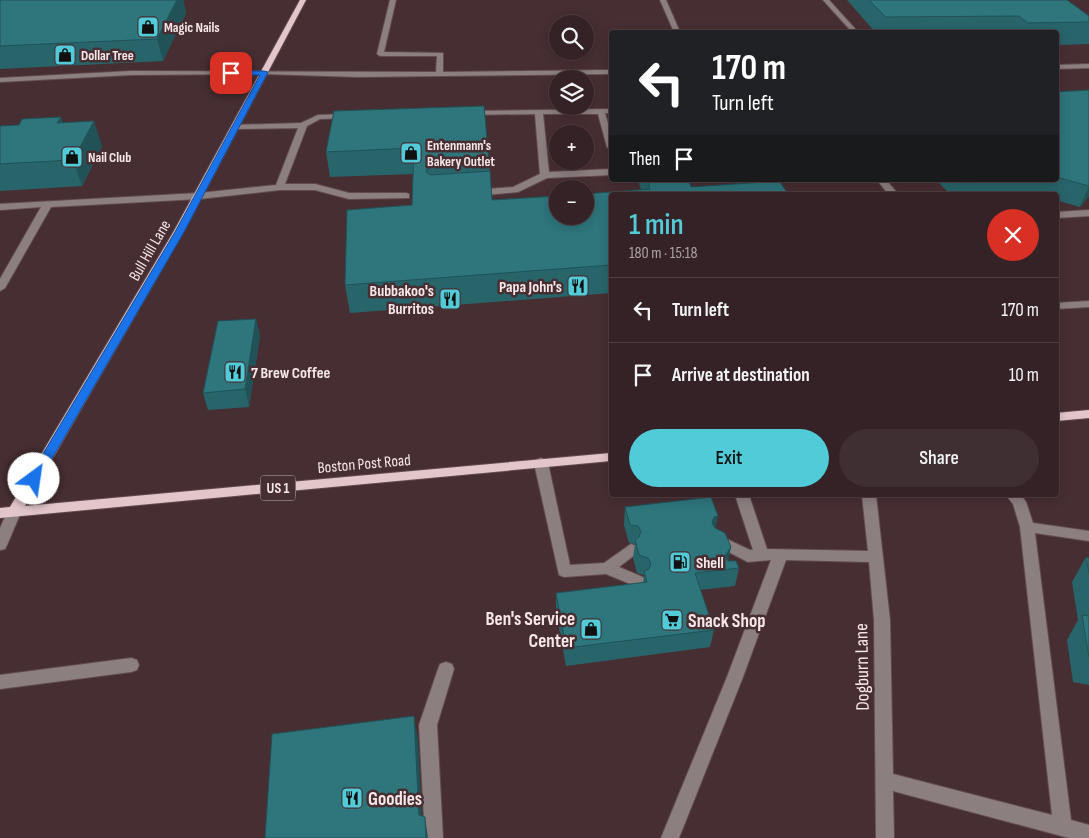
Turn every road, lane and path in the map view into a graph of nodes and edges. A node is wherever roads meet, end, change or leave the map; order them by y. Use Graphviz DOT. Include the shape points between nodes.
graph roads {
  1 [pos="303,0"];
  2 [pos="393,0"];
  3 [pos="663,0"];
  4 [pos="826,0"];
  5 [pos="676,30"];
  6 [pos="853,30"];
  7 [pos="1089,66"];
  8 [pos="1059,67"];
  9 [pos="264,72"];
  10 [pos="609,72"];
  11 [pos="439,74"];
  12 [pos="0,80"];
  13 [pos="609,111"];
  14 [pos="539,112"];
  15 [pos="601,112"];
  16 [pos="462,114"];
  17 [pos="355,116"];
  18 [pos="302,125"];
  19 [pos="236,127"];
  20 [pos="609,140"];
  21 [pos="609,172"];
  22 [pos="545,175"];
  23 [pos="883,182"];
  24 [pos="280,187"];
  25 [pos="891,192"];
  26 [pos="469,194"];
  27 [pos="199,196"];
  28 [pos="406,196"];
  29 [pos="48,204"];
  30 [pos="0,207"];
  31 [pos="1089,213"];
  32 [pos="1059,215"];
  33 [pos="0,288"];
  34 [pos="1089,304"];
  35 [pos="1059,306"];
  36 [pos="1089,414"];
  37 [pos="1059,417"];
  38 [pos="609,457"];
  39 [pos="541,463"];
  40 [pos="742,497"];
  41 [pos="869,497"];
  42 [pos="1015,497"];
  43 [pos="7,512"];
  44 [pos="1027,527"];
  45 [pos="1089,536"];
  46 [pos="718,540"];
  47 [pos="0,545"];
  48 [pos="631,550"];
  49 [pos="782,554"];
  50 [pos="755,556"];
  51 [pos="876,557"];
  52 [pos="736,567"];
  53 [pos="607,568"];
  54 [pos="640,582"];
  55 [pos="131,665"];
  56 [pos="446,669"];
  57 [pos="0,682"];
  58 [pos="884,780"];
  59 [pos="1064,827"];
  60 [pos="1089,834"];
  61 [pos="434,838"];
  62 [pos="670,838"];
  63 [pos="885,838"];
  1 -- 9 [label="main road, Bull Hill Lane"];
  2 -- 11 [label="street" via="380,54 441,54"];
  3 -- 5 [label="street"];
  4 -- 6 [label="street"];
  7 -- 8 [label="street"];
  9 -- 11 [label="street"];
  9 -- 12 [label="street" via="131,73"];
  9 -- 19 [label="main road, Bull Hill Lane"];
  10 -- 11 [label="street"];
  13 -- 15 [label="street"];
  14 -- 15 [label="street"];
  14 -- 16 [label="street"];
  14 -- 22 [label="street"];
  15 -- 20 [label="street"];
  17 -- 18 [label="street" via="318,117"];
  18 -- 19 [label="street"];
  18 -- 24 [label="street"];
  19 -- 27 [label="main road, Bull Hill Lane"];
  21 -- 22 [label="street"];
  22 -- 26 [label="street" via="515,190"];
  23 -- 25 [label="street"];
  24 -- 27 [label="street"];
  24 -- 28 [label="street" via="315,187 349,196"];
  27 -- 29 [label="street"];
  27 -- 43 [label="main road, Bull Hill Lane"];
  29 -- 30 [label="street"];
  29 -- 33 [label="street"];
  31 -- 32 [label="street"];
  34 -- 35 [label="street"];
  36 -- 37 [label="main road"];
  38 -- 39 [label="main road, Boston Post Road / US 1"];
  39 -- 43 [label="main road, Boston Post Road / US 1"];
  39 -- 53 [label="street" via="564,571"];
  40 -- 50 [label="street"];
  41 -- 51 [label="street, Dogburn Lane"];
  42 -- 44 [label="street"];
  43 -- 47 [label="street"];
  44 -- 45 [label="street"];
  44 -- 59 [label="street"];
  46 -- 50 [label="street"];
  48 -- 53 [label="street"];
  49 -- 50 [label="street"];
  49 -- 51 [label="street"];
  49 -- 62 [label="street"];
  50 -- 52 [label="street"];
  51 -- 58 [label="street, Dogburn Lane" via="882,620"];
  53 -- 54 [label="street"];
  55 -- 57 [label="street"];
  56 -- 61 [label="street" via="428,724"];
  58 -- 59 [label="street"];
  58 -- 63 [label="street, Dogburn Lane"];
  59 -- 60 [label="street"];
}
